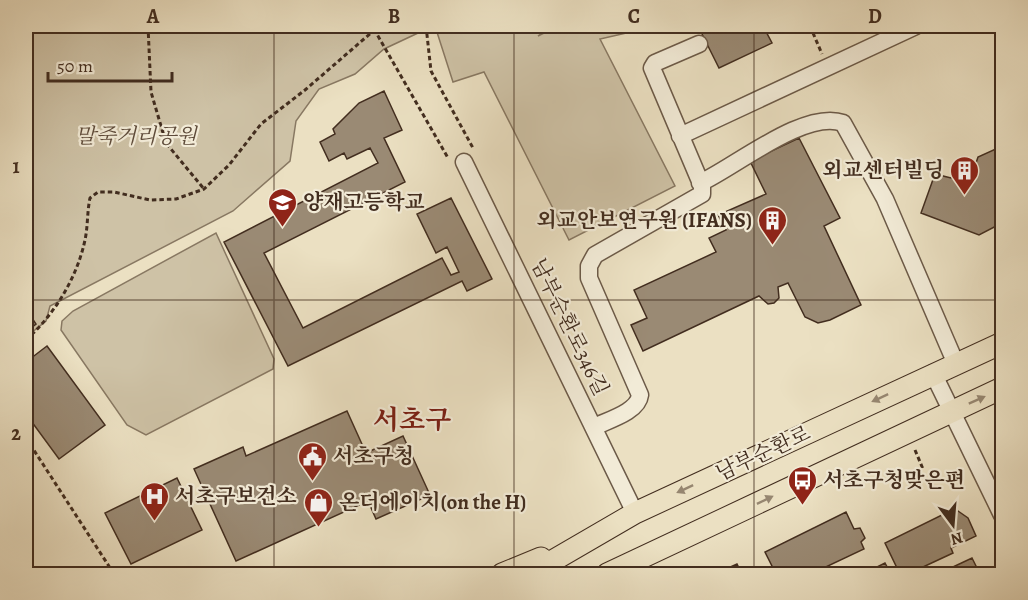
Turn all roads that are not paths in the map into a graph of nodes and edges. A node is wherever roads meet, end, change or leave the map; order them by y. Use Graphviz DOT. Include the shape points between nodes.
graph roads {
  1 [pos="916,26"];
  2 [pos="699,44"];
  3 [pos="680,136"];
  4 [pos="464,162"];
  5 [pos="700,183"];
  6 [pos="1002,343"];
  7 [pos="956,364"];
  8 [pos="933,373"];
  9 [pos="1002,388"];
  10 [pos="951,411"];
  11 [pos="594,427"];
  12 [pos="634,513"];
  13 [pos="1002,515"];
  14 [pos="597,534"];
  15 [pos="611,573"];
  16 [pos="502,574"];
  17 [pos="530,574"];
  1 -- 3 [label="street"];
  2 -- 3 [label="street" via="655,63 652,68"];
  3 -- 5 [label="street"];
  4 -- 11 [label="street, 남부순환로346길"];
  5 -- 7 [label="street" via="747,154 808,125 834,119 843,123 885,199"];
  5 -- 11 [label="street" via="699,197 595,255 590,263 590,278 640,395 632,408"];
  6 -- 7 [label="main road, 남부순환로"];
  7 -- 8 [label="main road, 남부순환로"];
  8 -- 10 [label="street"];
  8 -- 12 [label="main road, 남부순환로, one-way"];
  10 -- 9 [label="main road, 남부순환로, one-way"];
  10 -- 13 [label="street"];
  15 -- 10 [label="main road, 남부순환로, one-way"];
  11 -- 12 [label="street, 남부순환로346길"];
  12 -- 14 [label="main road, 남부순환로"];
  14 -- 16 [label="main road"];
  14 -- 17 [label="main road, 남부순환로"];
}
